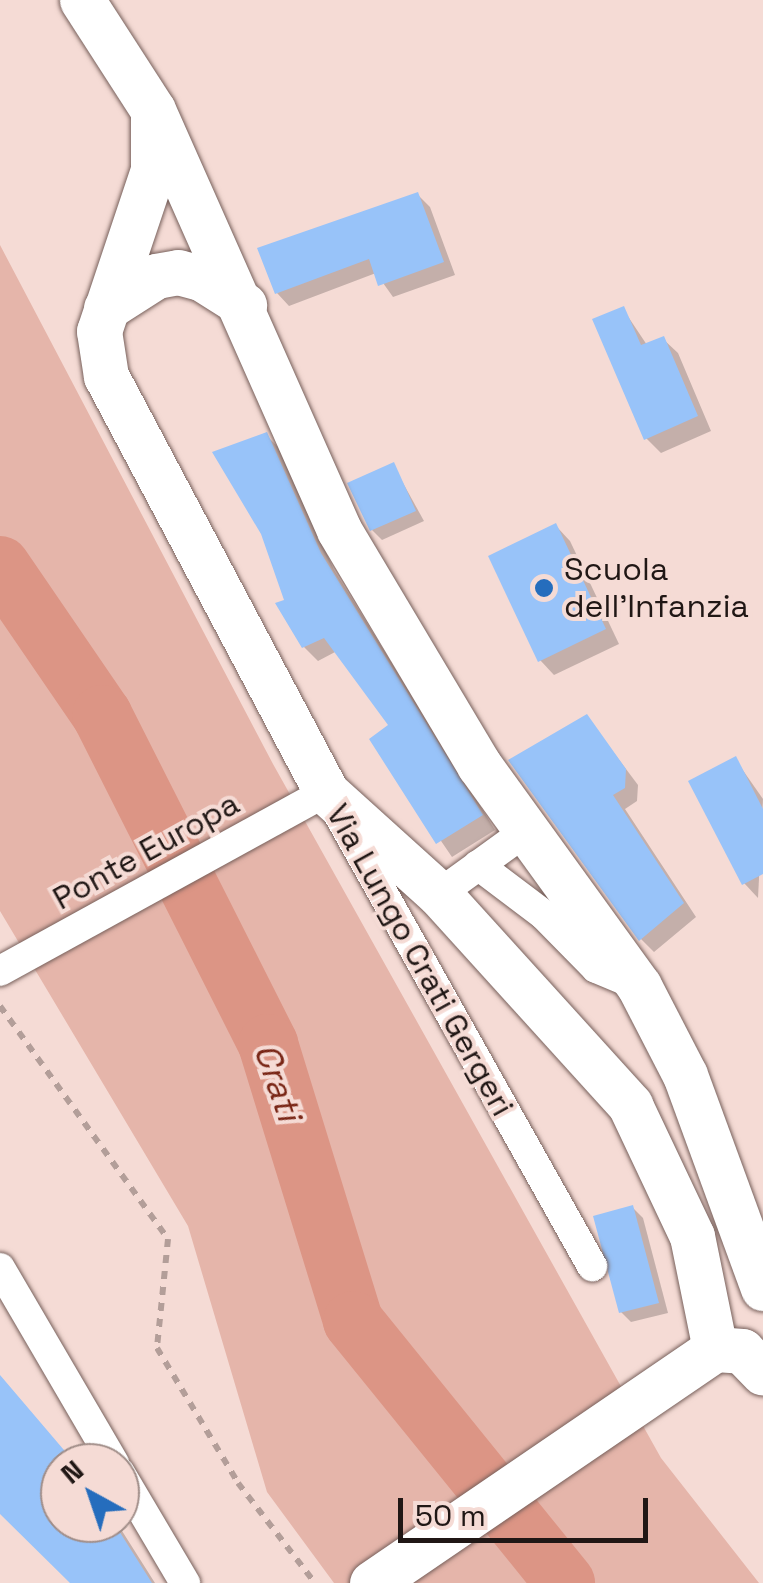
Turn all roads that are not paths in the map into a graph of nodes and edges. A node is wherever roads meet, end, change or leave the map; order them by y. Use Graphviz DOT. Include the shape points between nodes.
graph roads {
  1 [pos="82,0"];
  2 [pos="153,110"];
  3 [pos="244,305"];
  4 [pos="106,308"];
  5 [pos="326,792"];
  6 [pos="526,831"];
  7 [pos="478,865"];
  8 [pos="439,894"];
  9 [pos="0,971"];
  10 [pos="640,986"];
  11 [pos="592,1266"];
  12 [pos="0,1268"];
  13 [pos="763,1288"];
  14 [pos="699,1359"];
  15 [pos="763,1374"];
  16 [pos="102,1443"];
  17 [pos="140,1507"];
  18 [pos="184,1583"];
  19 [pos="372,1583"];
  1 -- 2 [label="street"];
  2 -- 3 [label="street"];
  2 -- 4 [label="street" via="153,170"];
  3 -- 4 [label="street" via="202,278 178,272 156,276"];
  3 -- 6 [label="street" via="339,530 479,765"];
  4 -- 5 [label="street" via="98,359"];
  5 -- 8 [label="street, Via Lungo Crati Gergeri"];
  5 -- 9 [label="street, Ponte Europa"];
  5 -- 11 [label="street, Via Lungo Crati Gergeri"];
  6 -- 7 [label="street"];
  6 -- 10 [label="street"];
  7 -- 8 [label="street"];
  7 -- 10 [label="street" via="544,915 596,968"];
  8 -- 14 [label="street, Via Lungo Crati Gergeri" via="630,1106 692,1236"];
  10 -- 13 [label="street" via="685,1074"];
  12 -- 16 [label="street"];
  14 -- 15 [label="street" via="742,1351"];
  14 -- 19 [label="street"];
  17 -- 18 [label="street"];
}
